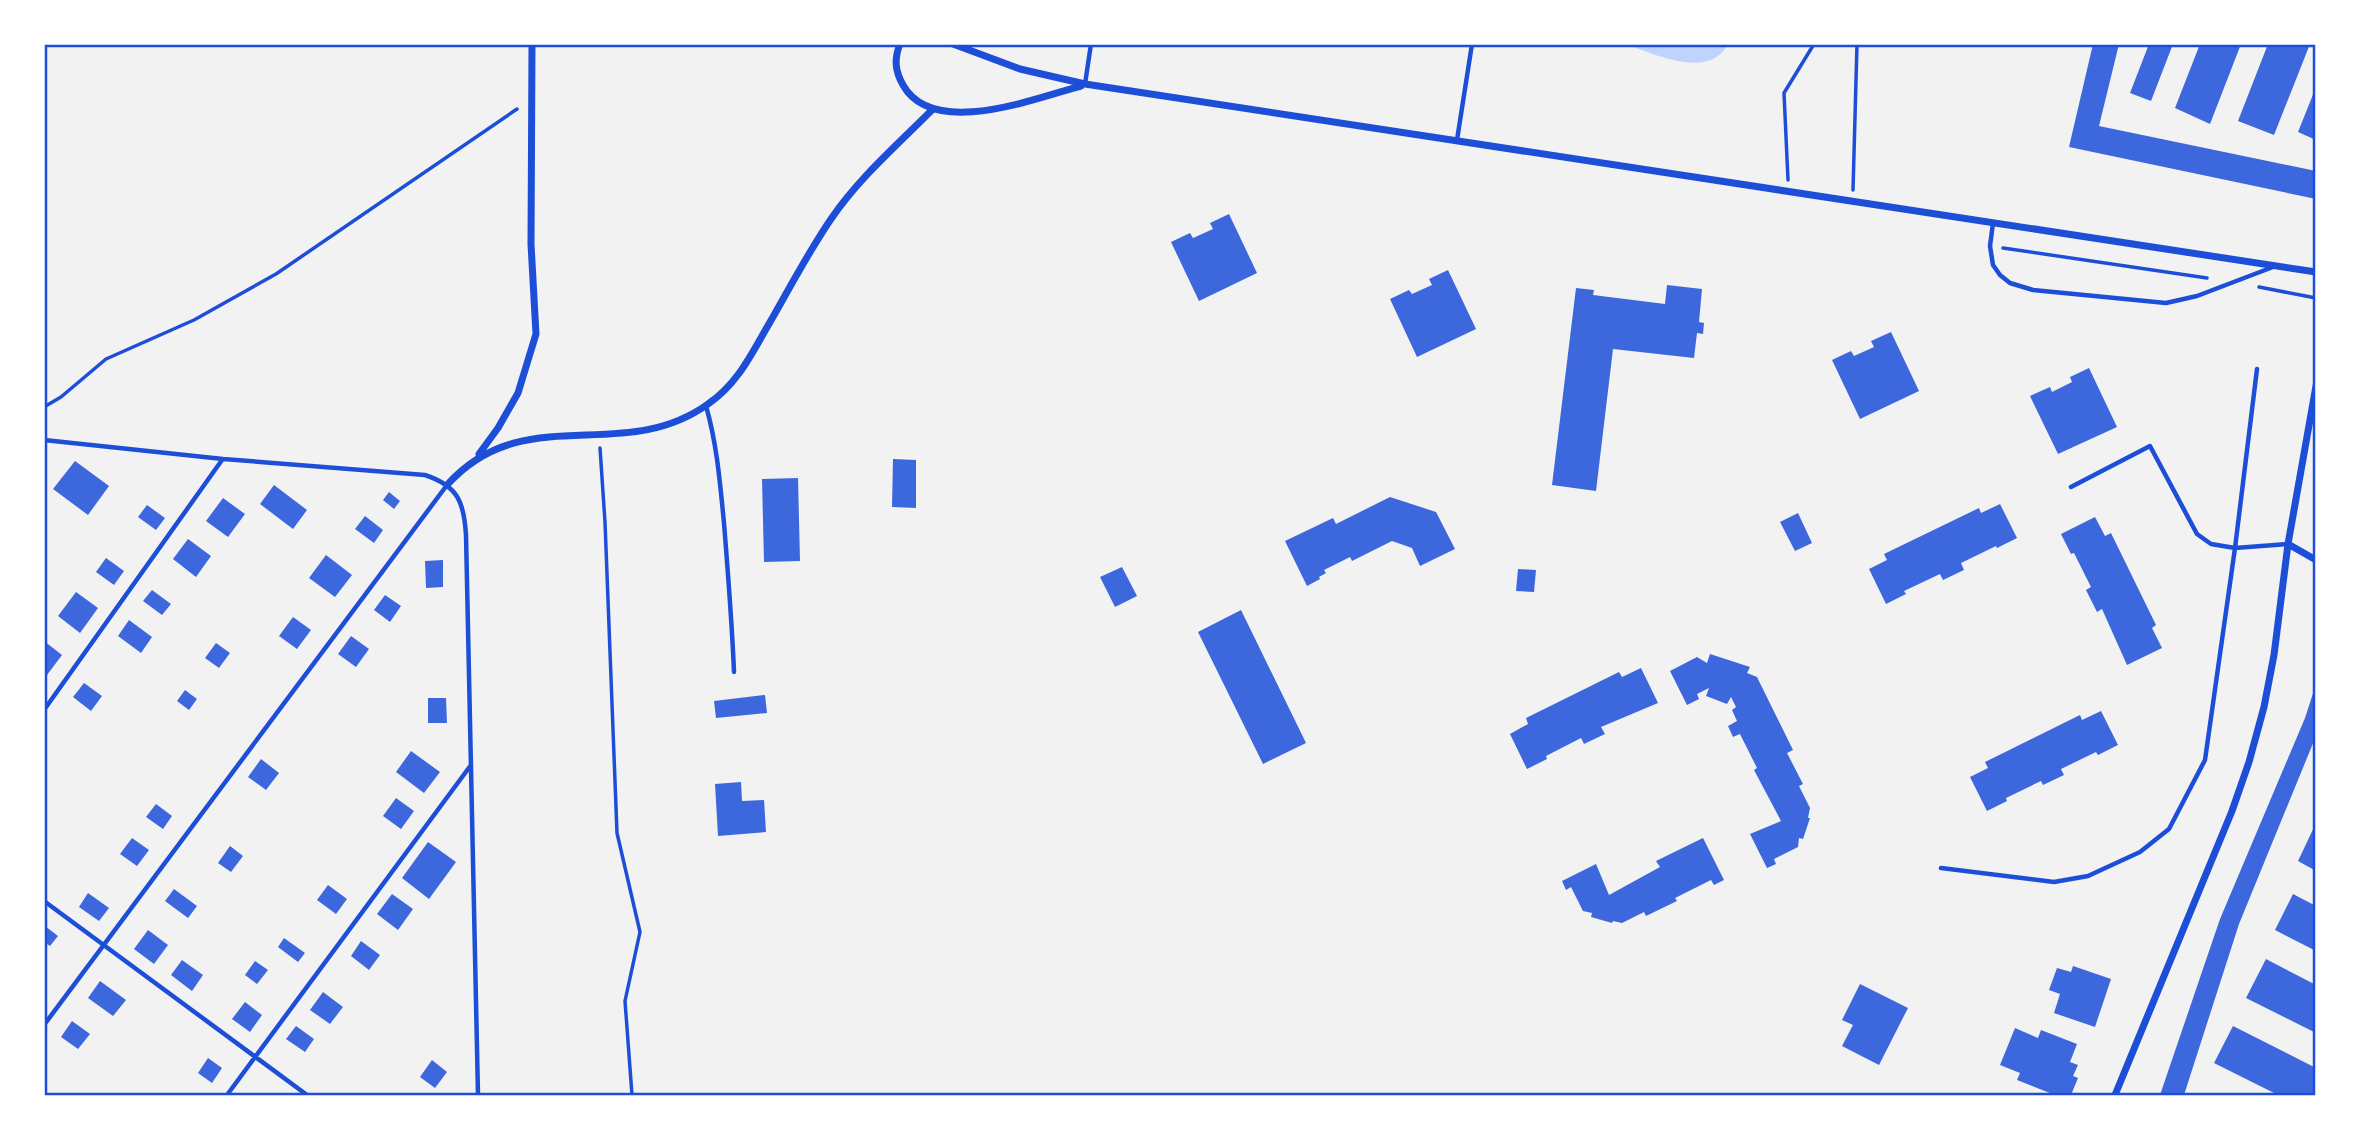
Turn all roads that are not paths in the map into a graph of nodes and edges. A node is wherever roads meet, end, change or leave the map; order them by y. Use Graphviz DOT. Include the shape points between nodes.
graph roads {
  1 [pos="532,44"];
  2 [pos="900,44"];
  3 [pos="953,44"];
  4 [pos="1091,44"];
  5 [pos="1472,44"];
  6 [pos="1085,84"];
  7 [pos="932,110"];
  8 [pos="1457,139"];
  9 [pos="1993,223"];
  10 [pos="2276,266"];
  11 [pos="2316,272"];
  12 [pos="2257,369"];
  13 [pos="2316,386"];
  14 [pos="706,406"];
  15 [pos="44,440"];
  16 [pos="476,458"];
  17 [pos="223,459"];
  18 [pos="447,485"];
  19 [pos="2071,487"];
  20 [pos="2288,544"];
  21 [pos="2235,548"];
  22 [pos="2316,559"];
  23 [pos="734,673"];
  24 [pos="44,710"];
  25 [pos="471,765"];
  26 [pos="1941,868"];
  27 [pos="44,901"];
  28 [pos="103,944"];
  29 [pos="44,1025"];
  30 [pos="255,1057"];
  31 [pos="227,1095"];
  32 [pos="307,1095"];
  33 [pos="478,1095"];
  34 [pos="2115,1095"];
  1 -- 16 [label="street" via="531,244 536,334 518,393"];
  2 -- 7 [label="street" via="895,60 900,79 910,96"];
  3 -- 6 [label="street" via="1020,69"];
  4 -- 6 [label="lane"];
  5 -- 8 [label="lane"];
  6 -- 7 [label="street" via="989,109"];
  6 -- 8 [label="street"];
  7 -- 14 [label="street" via="848,196 741,372"];
  8 -- 9 [label="street"];
  9 -- 10 [label="street"];
  9 -- 10 [label="lane" via="1993,265 2010,283 2033,290 2166,303"];
  10 -- 11 [label="street"];
  12 -- 21 [label="lane"];
  13 -- 20 [label="street"];
  14 -- 16 [label="street" via="654,429 530,438"];
  14 -- 23 [label="lane" via="719,467"];
  15 -- 17 [label="lane"];
  16 -- 18 [label="street"];
  17 -- 18 [label="lane" via="425,475"];
  17 -- 24 [label="lane"];
  18 -- 25 [label="lane" via="458,497 465,522"];
  18 -- 28 [label="lane"];
  19 -- 21 [label="lane" via="2150,446 2197,534 2211,544"];
  20 -- 21 [label="lane"];
  20 -- 22 [label="street"];
  20 -- 34 [label="street" via="2274,655 2249,762"];
  21 -- 26 [label="lane" via="2205,760 2169,829 2140,852 2088,876 2054,882"];
  25 -- 30 [label="lane"];
  25 -- 33 [label="lane"];
  27 -- 28 [label="lane"];
  28 -- 29 [label="lane"];
  28 -- 30 [label="lane"];
  30 -- 31 [label="lane"];
  30 -- 32 [label="lane"];
}
